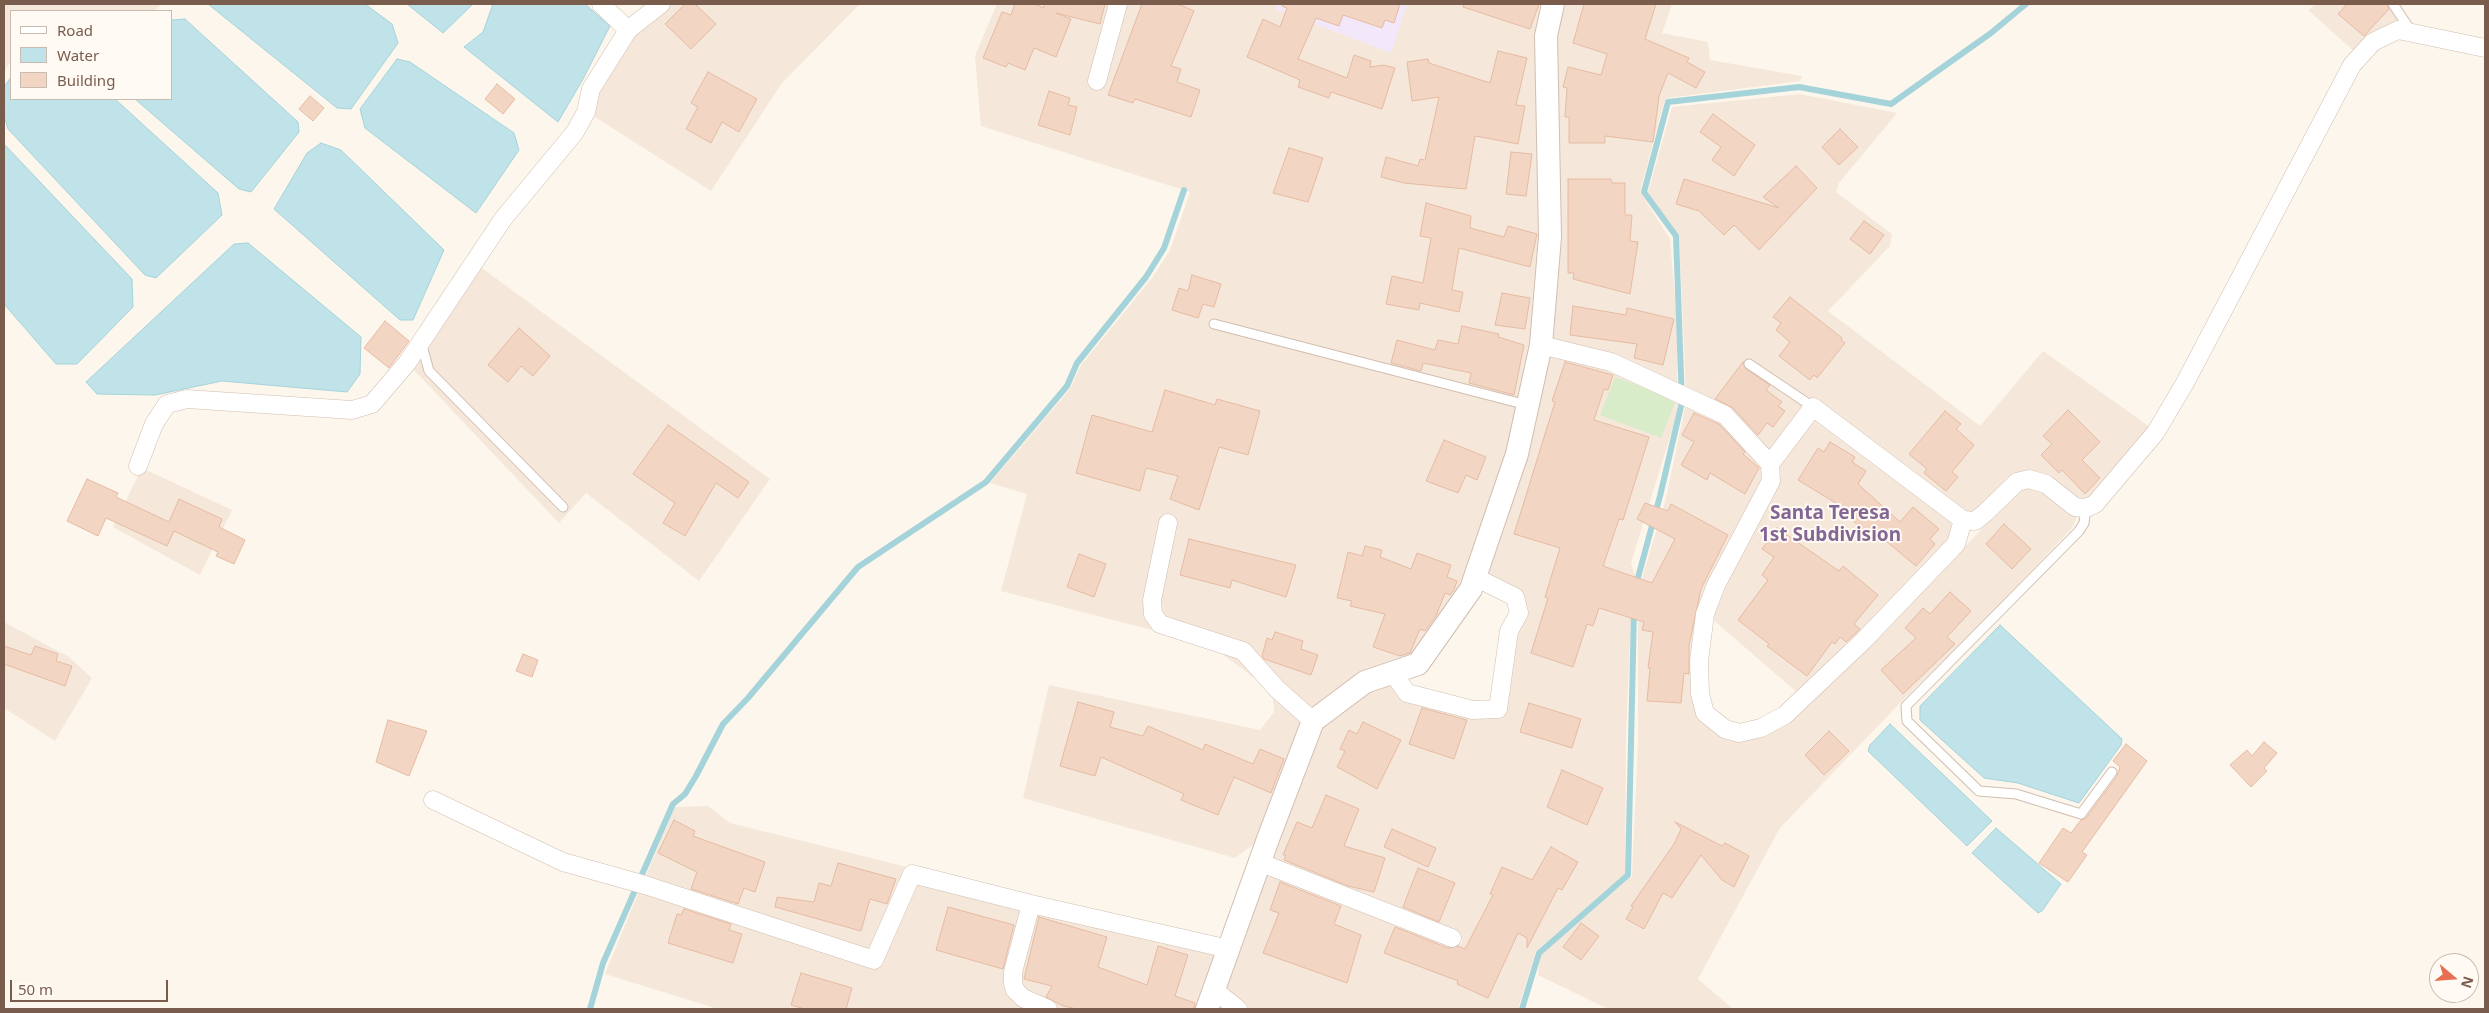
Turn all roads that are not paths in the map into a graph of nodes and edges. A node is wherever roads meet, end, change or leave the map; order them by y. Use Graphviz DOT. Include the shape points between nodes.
graph roads {
  1 [pos="601,4"];
  2 [pos="661,4"];
  3 [pos="1118,4"];
  4 [pos="1553,4"];
  5 [pos="2393,4"];
  6 [pos="628,30"];
  7 [pos="2411,31"];
  8 [pos="2485,48"];
  9 [pos="1097,81"];
  10 [pos="1214,324"];
  11 [pos="421,342"];
  12 [pos="1541,345"];
  13 [pos="1749,364"];
  14 [pos="1528,405"];
  15 [pos="1813,407"];
  16 [pos="1770,464"];
  17 [pos="138,466"];
  18 [pos="563,507"];
  19 [pos="2086,508"];
  20 [pos="1963,520"];
  21 [pos="1168,523"];
  22 [pos="1475,577"];
  23 [pos="1393,673"];
  24 [pos="1313,721"];
  25 [pos="2112,772"];
  26 [pos="433,800"];
  27 [pos="1259,862"];
  28 [pos="1031,904"];
  29 [pos="1452,938"];
  30 [pos="1229,949"];
  31 [pos="1211,999"];
  32 [pos="1048,1009"];
  33 [pos="1238,1009"];
  1 -- 6 [label="street"];
  2 -- 6 [label="street"];
  3 -- 9 [label="street"];
  4 -- 12 [label="street" via="1546,36 1550,237"];
  5 -- 7 [label="lane"];
  6 -- 11 [label="street" via="591,89 586,112 575,132 503,219"];
  7 -- 8 [label="street"];
  7 -- 19 [label="street" via="2398,30 2373,42 2352,65 2156,432 2095,504"];
  10 -- 14 [label="lane"];
  11 -- 17 [label="street" via="372,404 352,410 187,399 168,404 154,424"];
  11 -- 18 [label="lane" via="429,371"];
  12 -- 14 [label="street"];
  12 -- 16 [label="street" via="1611,362 1725,415"];
  13 -- 15 [label="lane"];
  14 -- 22 [label="street" via="1517,454"];
  15 -- 16 [label="street"];
  15 -- 20 [label="street"];
  16 -- 20 [label="street" via="1771,480 1716,585 1705,614 1699,661 1700,694 1705,713 1725,730 1739,733 1761,728 1785,715 1863,641 1956,544"];
  19 -- 20 [label="street" via="2075,507 2046,484 2029,479 2017,482 1975,520"];
  19 -- 25 [label="lane" via="2079,531 1906,706 1907,721 1979,791 2016,794 2081,814"];
  21 -- 24 [label="street" via="1152,614 1160,624 1243,651 1277,689"];
  22 -- 23 [label="street" via="1471,589 1418,664"];
  22 -- 23 [label="street" via="1516,598 1519,613 1509,631 1498,709 1473,710 1406,694"];
  23 -- 24 [label="street" via="1365,682"];
  24 -- 27 [label="street"];
  26 -- 28 [label="street" via="563,862 645,885 874,960 912,874"];
  27 -- 29 [label="street"];
  27 -- 30 [label="street"];
  28 -- 30 [label="street"];
  28 -- 32 [label="street" via="1013,983 1023,998"];
  30 -- 31 [label="street"];
  31 -- 33 [label="street"];
}
